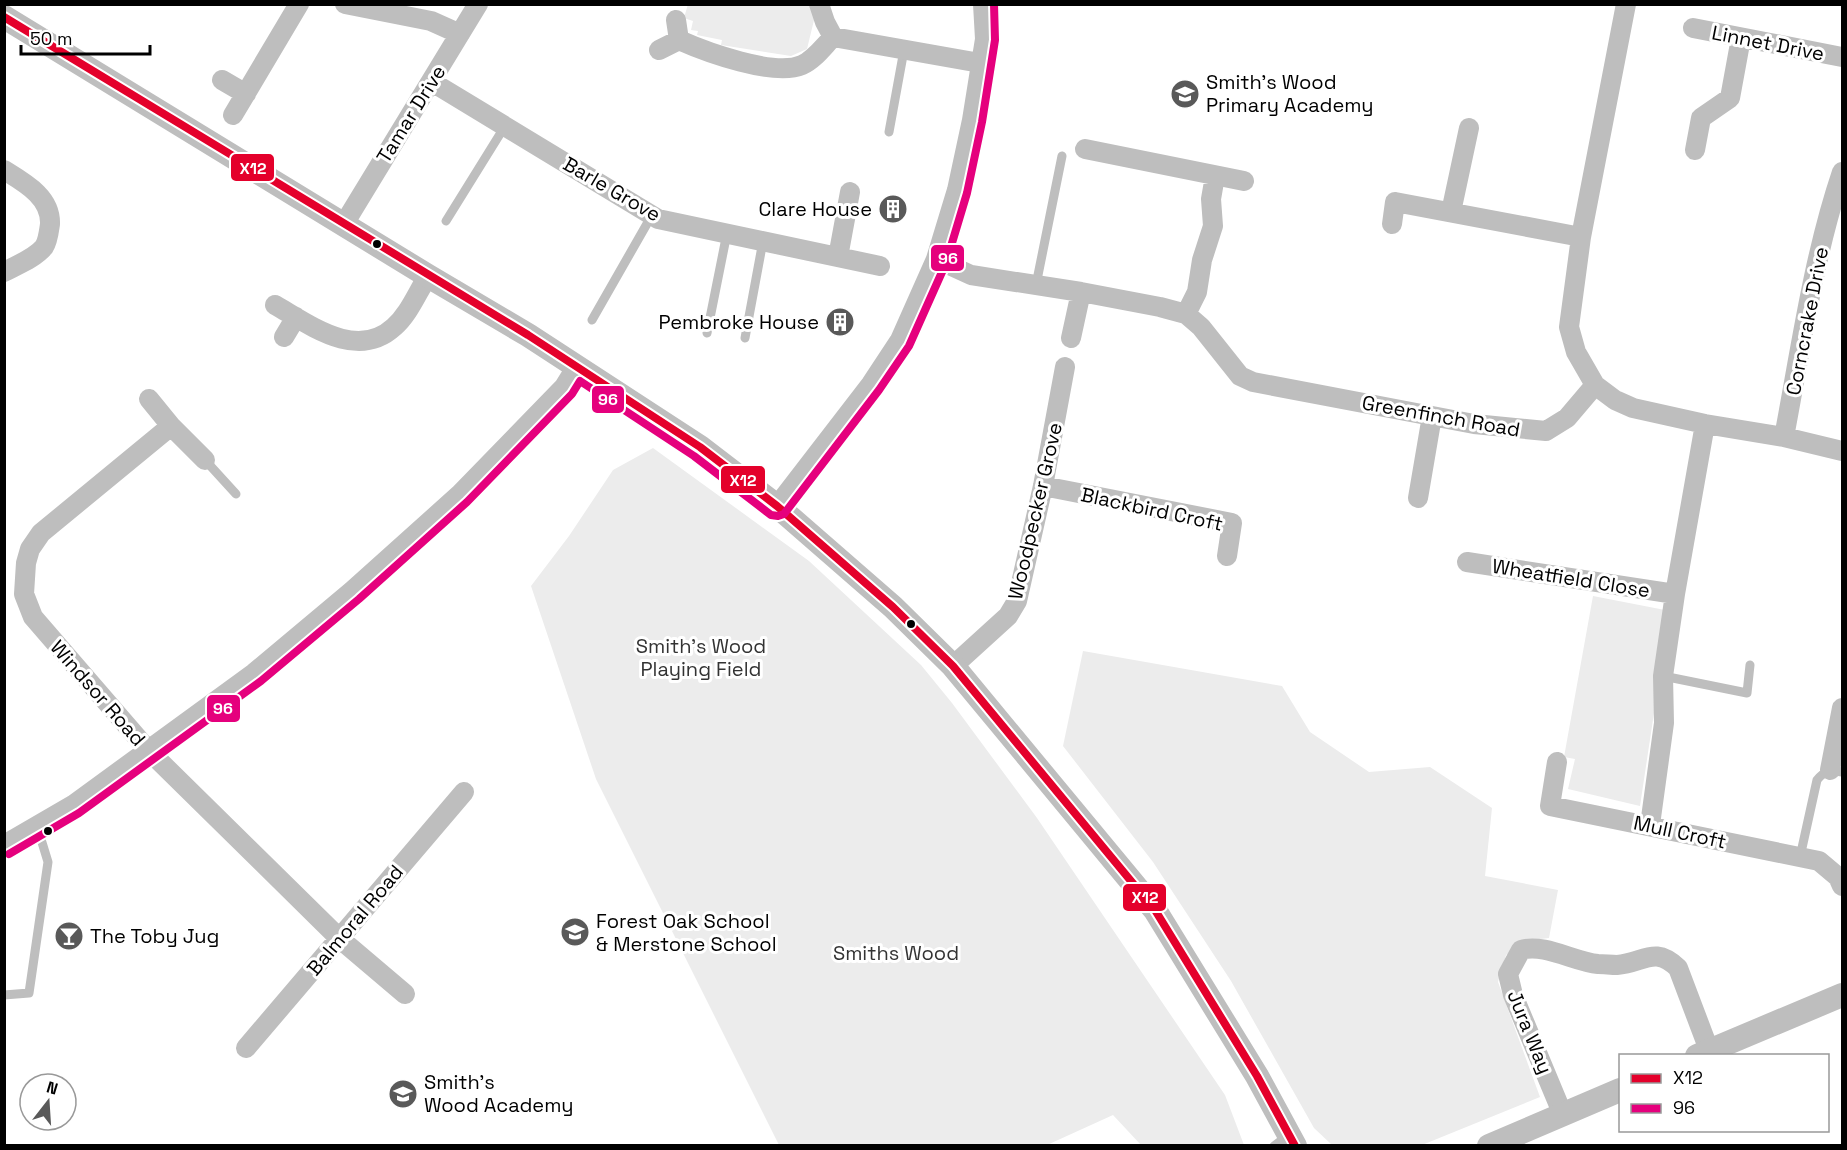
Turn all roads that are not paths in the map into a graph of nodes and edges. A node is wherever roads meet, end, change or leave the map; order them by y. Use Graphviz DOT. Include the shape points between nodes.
graph roads {
  1 [pos="299,4"];
  2 [pos="345,4"];
  3 [pos="478,4"];
  4 [pos="819,4"];
  5 [pos="983,4"];
  6 [pos="1626,4"];
  7 [pos="4,17"];
  8 [pos="676,20"];
  9 [pos="1693,28"];
  10 [pos="460,34"];
  11 [pos="833,37"];
  12 [pos="1741,38"];
  13 [pos="679,40"];
  14 [pos="659,50"];
  15 [pos="904,50"];
  16 [pos="1842,57"];
  17 [pos="980,63"];
  18 [pos="222,80"];
  19 [pos="432,82"];
  20 [pos="246,94"];
  21 [pos="233,115"];
  22 [pos="505,126"];
  23 [pos="1469,128"];
  24 [pos="889,132"];
  25 [pos="1085,149"];
  26 [pos="1695,150"];
  27 [pos="1062,156"];
  28 [pos="4,170"];
  29 [pos="1842,172"];
  30 [pos="1215,176"];
  31 [pos="1244,181"];
  32 [pos="850,192"];
  33 [pos="1451,212"];
  34 [pos="652,215"];
  35 [pos="446,221"];
  36 [pos="344,224"];
  37 [pos="1392,224"];
  38 [pos="727,233"];
  39 [pos="1581,237"];
  40 [pos="764,241"];
  41 [pos="838,257"];
  42 [pos="936,260"];
  43 [pos="880,266"];
  44 [pos="4,272"];
  45 [pos="428,276"];
  46 [pos="1036,285"];
  47 [pos="1081,292"];
  48 [pos="275,305"];
  49 [pos="1186,314"];
  50 [pos="296,317"];
  51 [pos="592,320"];
  52 [pos="707,333"];
  53 [pos="284,337"];
  54 [pos="745,338"];
  55 [pos="1071,338"];
  56 [pos="577,366"];
  57 [pos="1065,367"];
  58 [pos="1595,385"];
  59 [pos="150,399"];
  60 [pos="1432,416"];
  61 [pos="1705,424"];
  62 [pos="171,426"];
  63 [pos="1784,437"];
  64 [pos="1842,451"];
  65 [pos="205,460"];
  66 [pos="1043,486"];
  67 [pos="236,494"];
  68 [pos="1418,498"];
  69 [pos="777,506"];
  70 [pos="1227,556"];
  71 [pos="1467,562"];
  72 [pos="1675,594"];
  73 [pos="1750,665"];
  74 [pos="953,666"];
  75 [pos="1663,676"];
  76 [pos="1842,708"];
  77 [pos="148,750"];
  78 [pos="1557,762"];
  79 [pos="1836,771"];
  80 [pos="464,792"];
  81 [pos="1650,825"];
  82 [pos="37,826"];
  83 [pos="4,845"];
  84 [pos="1800,857"];
  85 [pos="1842,886"];
  86 [pos="339,938"];
  87 [pos="405,994"];
  88 [pos="4,995"];
  89 [pos="1842,995"];
  90 [pos="246,1048"];
  91 [pos="1703,1053"];
  92 [pos="1619,1090"];
  93 [pos="1563,1115"];
  94 [pos="1286,1142"];
  95 [pos="1496,1144"];
  1 -- 20 [label="street"];
  2 -- 10 [label="street" via="430,21"];
  3 -- 10 [label="street, Tamar Drive"];
  4 -- 11 [label="street"];
  5 -- 17 [label="street" via="985,39"];
  6 -- 39 [label="street"];
  7 -- 36 [label="street"];
  8 -- 13 [label="street"];
  9 -- 12 [label="street, Linnet Drive"];
  10 -- 19 [label="street, Tamar Drive"];
  11 -- 13 [label="street" via="804,64 788,70 714,55"];
  11 -- 15 [label="street"];
  12 -- 16 [label="street, Linnet Drive"];
  12 -- 26 [label="street" via="1730,98 1701,117"];
  13 -- 14 [label="street"];
  15 -- 17 [label="street"];
  15 -- 24 [label="lane"];
  17 -- 42 [label="street" via="957,190"];
  18 -- 20 [label="street"];
  19 -- 22 [label="street, Barle Grove"];
  19 -- 36 [label="street, Tamar Drive"];
  20 -- 21 [label="street"];
  22 -- 34 [label="street, Barle Grove"];
  22 -- 35 [label="lane"];
  23 -- 33 [label="street"];
  25 -- 30 [label="street"];
  27 -- 46 [label="lane"];
  28 -- 44 [label="street" via="38,194 50,217 44,247"];
  29 -- 63 [label="street, Corncrake Drive" via="1813,277"];
  30 -- 31 [label="street"];
  30 -- 49 [label="street" via="1211,198 1214,226 1202,260 1197,292"];
  32 -- 41 [label="street"];
  33 -- 37 [label="street" via="1395,202"];
  33 -- 39 [label="street"];
  34 -- 38 [label="street, Barle Grove"];
  34 -- 51 [label="lane"];
  36 -- 45 [label="street"];
  38 -- 40 [label="street, Barle Grove"];
  38 -- 52 [label="lane"];
  39 -- 58 [label="street" via="1569,327 1576,352"];
  40 -- 41 [label="street, Barle Grove"];
  40 -- 54 [label="lane"];
  41 -- 43 [label="street, Barle Grove"];
  42 -- 46 [label="street" via="971,274"];
  42 -- 69 [label="street" via="900,340"];
  45 -- 50 [label="street" via="405,315 394,327 371,340 332,337"];
  45 -- 56 [label="street"];
  46 -- 47 [label="street"];
  47 -- 49 [label="street"];
  47 -- 55 [label="street"];
  48 -- 50 [label="street"];
  49 -- 60 [label="street, Greenfinch Road" via="1240,376 1253,382"];
  50 -- 53 [label="street"];
  56 -- 69 [label="street" via="700,447"];
  56 -- 77 [label="street" via="564,387 460,494 352,591 254,673"];
  57 -- 66 [label="street, Woodpecker Grove"];
  58 -- 60 [label="street, Greenfinch Road" via="1567,418 1546,432"];
  58 -- 61 [label="street" via="1633,408"];
  59 -- 62 [label="street"];
  60 -- 68 [label="street"];
  61 -- 63 [label="street"];
  61 -- 72 [label="street, Wheatfield Close"];
  62 -- 65 [label="street"];
  62 -- 77 [label="street, Windsor Road" via="41,532 26,563 24,594 33,617"];
  63 -- 64 [label="street"];
  65 -- 67 [label="lane"];
  66 -- 70 [label="street, Blackbird Croft" via="1232,523"];
  66 -- 74 [label="street, Woodpecker Grove" via="1017,601 1008,616"];
  69 -- 74 [label="street"];
  71 -- 72 [label="street, Wheatfield Close"];
  72 -- 75 [label="street, Wheatfield Close"];
  73 -- 75 [label="lane" via="1747,693"];
  74 -- 94 [label="street" via="1155,910 1257,1076"];
  75 -- 81 [label="street, Wheatfield Close" via="1664,723"];
  76 -- 79 [label="street"];
  77 -- 82 [label="street" via="73,805"];
  77 -- 86 [label="street, Windsor Road"];
  78 -- 81 [label="street, Mull Croft" via="1550,806"];
  79 -- 84 [label="lane" via="1823,773 1815,787"];
  80 -- 86 [label="street, Balmoral Road"];
  81 -- 84 [label="street, Mull Croft"];
  82 -- 83 [label="street"];
  82 -- 88 [label="lane" via="48,862 29,993"];
  84 -- 85 [label="street, Mull Croft" via="1818,861 1838,877"];
  86 -- 87 [label="street, Windsor Road"];
  86 -- 90 [label="street, Balmoral Road"];
  89 -- 91 [label="street"];
  91 -- 93 [label="street, Jura Way" via="1678,968 1668,958 1657,956 1618,965 1536,948 1521,951 1508,974 1513,995"];
  92 -- 93 [label="street"];
  93 -- 95 [label="street"];
}
